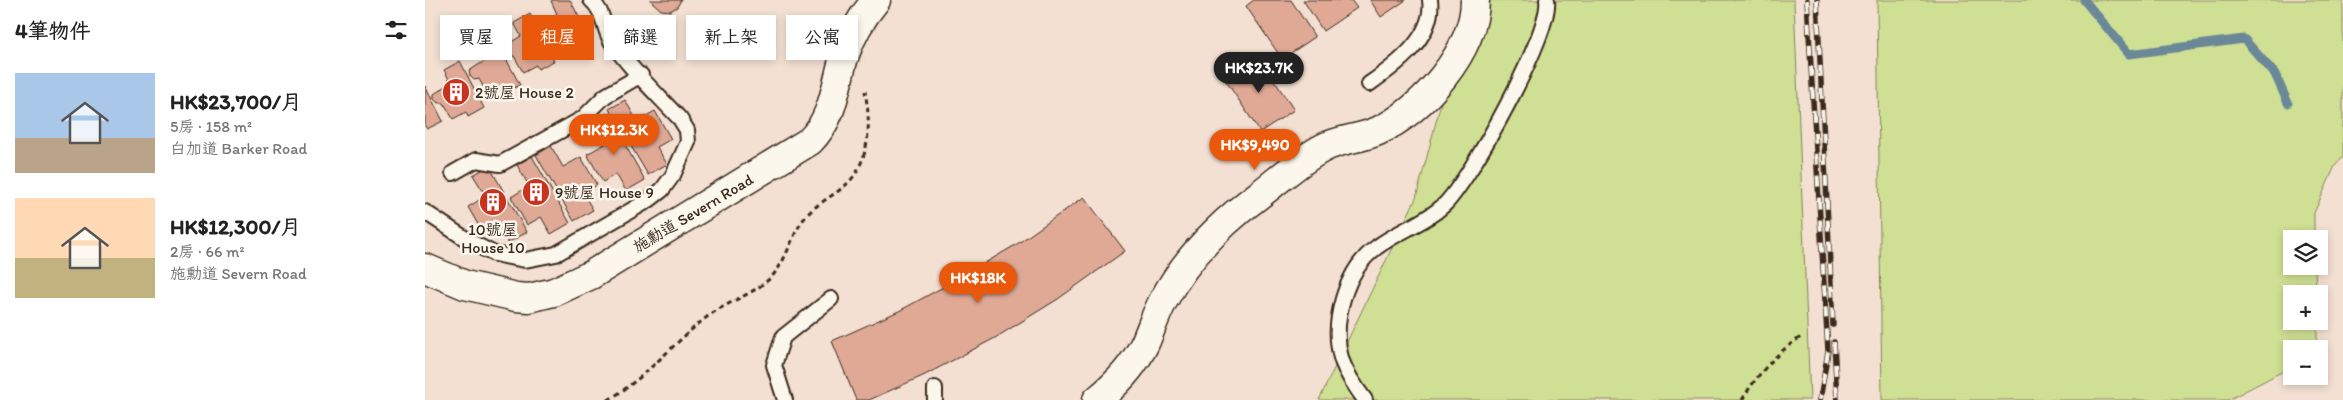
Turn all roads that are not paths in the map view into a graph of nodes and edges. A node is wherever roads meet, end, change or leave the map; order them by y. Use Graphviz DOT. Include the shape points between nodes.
graph roads {
  1 [pos="591,0"];
  2 [pos="876,0"];
  3 [pos="1430,0"];
  4 [pos="1475,0"];
  5 [pos="1547,0"];
  6 [pos="641,75"];
  7 [pos="1369,84"];
  8 [pos="453,173"];
  9 [pos="425,212"];
  10 [pos="425,268"];
  11 [pos="831,299"];
  12 [pos="785,400"];
  13 [pos="1097,400"];
  14 [pos="1365,400"];
  1 -- 6 [label="lane" via="601,12 610,40"];
  2 -- 10 [label="street, 施勳道 Severn Road" via="854,31 828,117 810,141 591,275 542,296 516,297 465,285"];
  3 -- 7 [label="lane" via="1425,27 1412,49"];
  4 -- 13 [label="street" via="1472,21 1458,53 1427,96 1390,126 1318,151 1240,209 1195,254 1173,284 1130,368"];
  5 -- 14 [label="lane" via="1545,24 1539,40 1464,181 1436,212 1370,252 1352,277 1340,312 1338,341 1347,373"];
  6 -- 8 [label="lane" via="605,96 581,119 500,164 476,160"];
  6 -- 9 [label="lane" via="680,119 688,136 686,148 668,183 649,200 556,254 525,260 505,258 485,250"];
  11 -- 12 [label="lane" via="783,337 774,365"];
}
